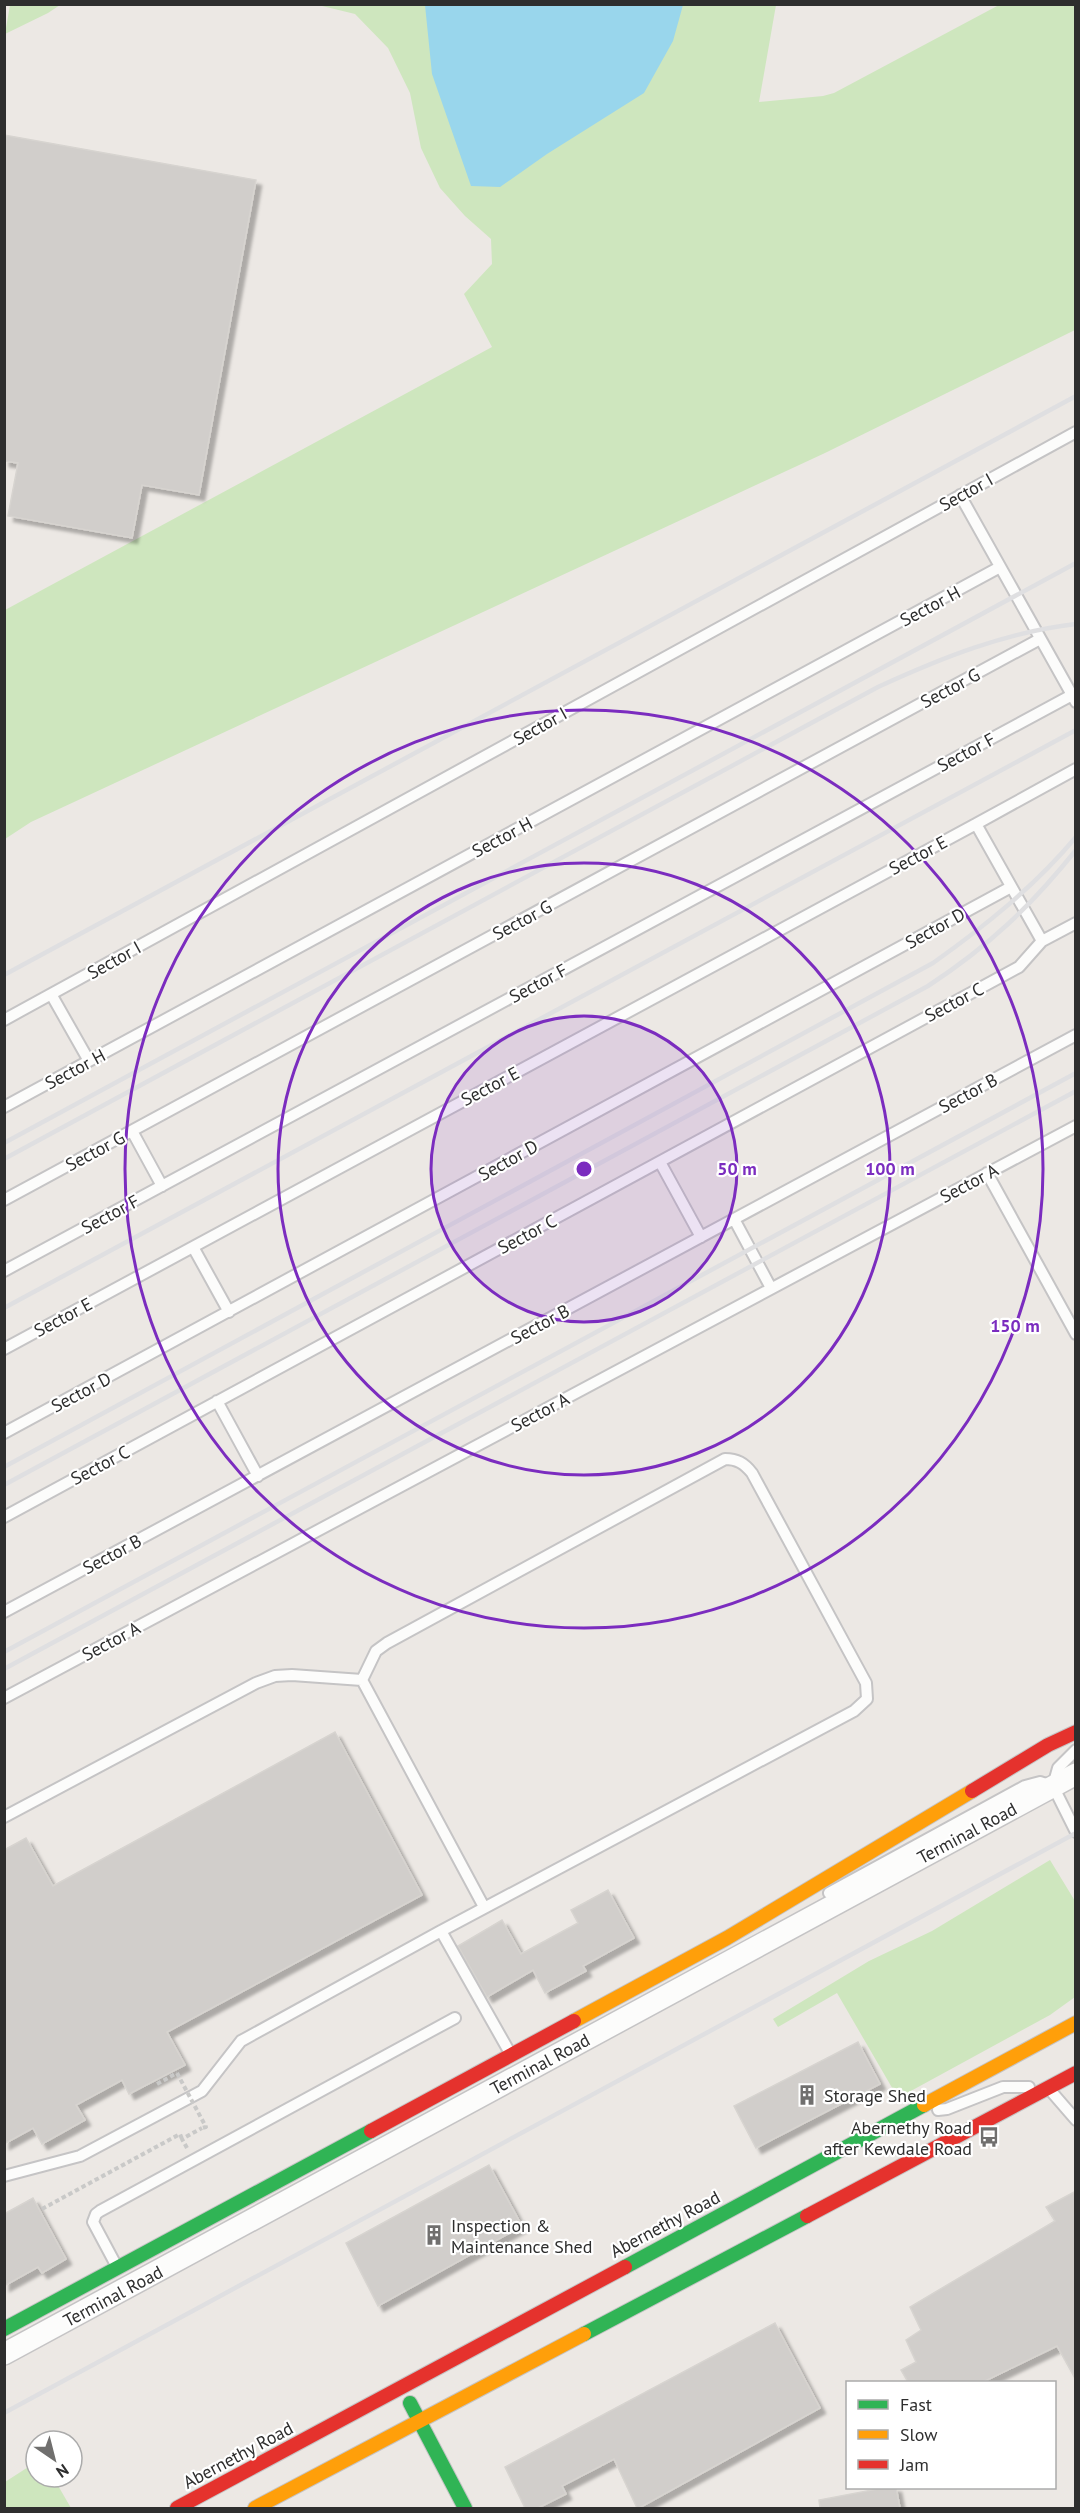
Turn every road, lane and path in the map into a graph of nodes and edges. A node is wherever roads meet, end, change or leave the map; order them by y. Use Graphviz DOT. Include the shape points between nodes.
graph roads {
  1 [pos="1076,432"];
  2 [pos="960,495"];
  3 [pos="1000,567"];
  4 [pos="1040,639"];
  5 [pos="1074,698"];
  6 [pos="1076,769"];
  7 [pos="976,824"];
  8 [pos="1011,887"];
  9 [pos="1076,923"];
  10 [pos="1042,941"];
  11 [pos="51,994"];
  12 [pos="4,1020"];
  13 [pos="1076,1035"];
  14 [pos="89,1061"];
  15 [pos="4,1107"];
  16 [pos="1076,1126"];
  17 [pos="132,1131"];
  18 [pos="660,1162"];
  19 [pos="987,1173"];
  20 [pos="162,1186"];
  21 [pos="4,1200"];
  22 [pos="734,1219"];
  23 [pos="701,1237"];
  24 [pos="193,1247"];
  25 [pos="4,1271"];
  26 [pos="771,1288"];
  27 [pos="229,1312"];
  28 [pos="1076,1335"];
  29 [pos="4,1348"];
  30 [pos="217,1401"];
  31 [pos="4,1433"];
  32 [pos="258,1476"];
  33 [pos="4,1516"];
  34 [pos="4,1612"];
  35 [pos="362,1680"];
  36 [pos="4,1698"];
  37 [pos="1076,1732"];
  38 [pos="1076,1750"];
  39 [pos="1076,1774"];
  40 [pos="1053,1786"];
  41 [pos="4,1816"];
  42 [pos="1076,1832"];
  43 [pos="484,1907"];
  44 [pos="441,1931"];
  45 [pos="727,1938"];
  46 [pos="455,2018"];
  47 [pos="1076,2023"];
  48 [pos="511,2056"];
  49 [pos="1076,2073"];
  50 [pos="157,2084"];
  51 [pos="1047,2088"];
  52 [pos="908,2113"];
  53 [pos="1076,2120"];
  54 [pos="188,2136"];
  55 [pos="182,2139"];
  56 [pos="4,2176"];
  57 [pos="42,2209"];
  58 [pos="118,2268"];
  59 [pos="4,2329"];
  60 [pos="4,2354"];
  61 [pos="402,2387"];
  62 [pos="419,2420"];
  63 [pos="177,2508"];
  64 [pos="255,2508"];
  65 [pos="465,2508"];
  1 -- 2 [label="lane, Sector I"];
  2 -- 3 [label="lane"];
  2 -- 11 [label="lane, Sector I"];
  3 -- 4 [label="lane"];
  3 -- 14 [label="lane, Sector H"];
  4 -- 5 [label="lane"];
  4 -- 17 [label="lane, Sector G"];
  5 -- 20 [label="lane, Sector F"];
  6 -- 7 [label="lane, Sector E"];
  7 -- 8 [label="lane"];
  7 -- 24 [label="lane, Sector E"];
  8 -- 10 [label="lane"];
  8 -- 27 [label="lane, Sector D"];
  9 -- 10 [label="lane"];
  10 -- 18 [label="lane, Sector C" via="1019,967"];
  11 -- 12 [label="lane, Sector I"];
  11 -- 14 [label="lane"];
  13 -- 22 [label="lane, Sector B"];
  14 -- 15 [label="lane, Sector H"];
  16 -- 19 [label="lane, Sector A"];
  17 -- 20 [label="lane"];
  17 -- 21 [label="lane, Sector G"];
  18 -- 23 [label="lane"];
  18 -- 30 [label="lane, Sector C"];
  19 -- 26 [label="lane, Sector A"];
  19 -- 28 [label="lane"];
  20 -- 25 [label="lane, Sector F"];
  22 -- 23 [label="lane, Sector B"];
  22 -- 26 [label="lane"];
  23 -- 32 [label="lane, Sector B"];
  24 -- 27 [label="lane"];
  24 -- 29 [label="lane, Sector E"];
  26 -- 36 [label="lane, Sector A"];
  27 -- 31 [label="lane, Sector D"];
  30 -- 32 [label="lane"];
  30 -- 33 [label="lane, Sector C"];
  32 -- 34 [label="lane, Sector B"];
  35 -- 41 [label="lane" via="275,1676 256,1683"];
  35 -- 43 [label="lane"];
  35 -- 43 [label="lane" via="376,1651 387,1643 725,1459 735,1459 752,1473 866,1683 867,1699 854,1711"];
  37 -- 45 [label="main road"];
  38 -- 40 [label="lane" via="1058,1768"];
  39 -- 40 [label="street, Terminal Road"];
  40 -- 42 [label="lane"];
  40 -- 45 [label="lane" via="1040,1782 1025,1786 815,1900"];
  40 -- 60 [label="street, Terminal Road"];
  43 -- 44 [label="lane"];
  44 -- 48 [label="lane"];
  44 -- 56 [label="lane" via="241,2041 202,2091 81,2156"];
  45 -- 48 [label="main road"];
  46 -- 58 [label="lane" via="100,2211 93,2222"];
  47 -- 52 [label="main road, Abernethy Road"];
  48 -- 58 [label="main road"];
  49 -- 51 [label="main road"];
  50 -- 54 [label="path, bridge" via="177,2073 206,2127"];
  51 -- 52 [label="lane" via="1003,2087 947,2109"];
  51 -- 53 [label="lane"];
  51 -- 62 [label="main road"];
  52 -- 61 [label="main road, Abernethy Road"];
  55 -- 57 [label="path" via="180,2134"];
  58 -- 59 [label="main road"];
  61 -- 62 [label="main road"];
  61 -- 63 [label="main road, Abernethy Road"];
  62 -- 64 [label="main road"];
  62 -- 65 [label="main road"];
}
